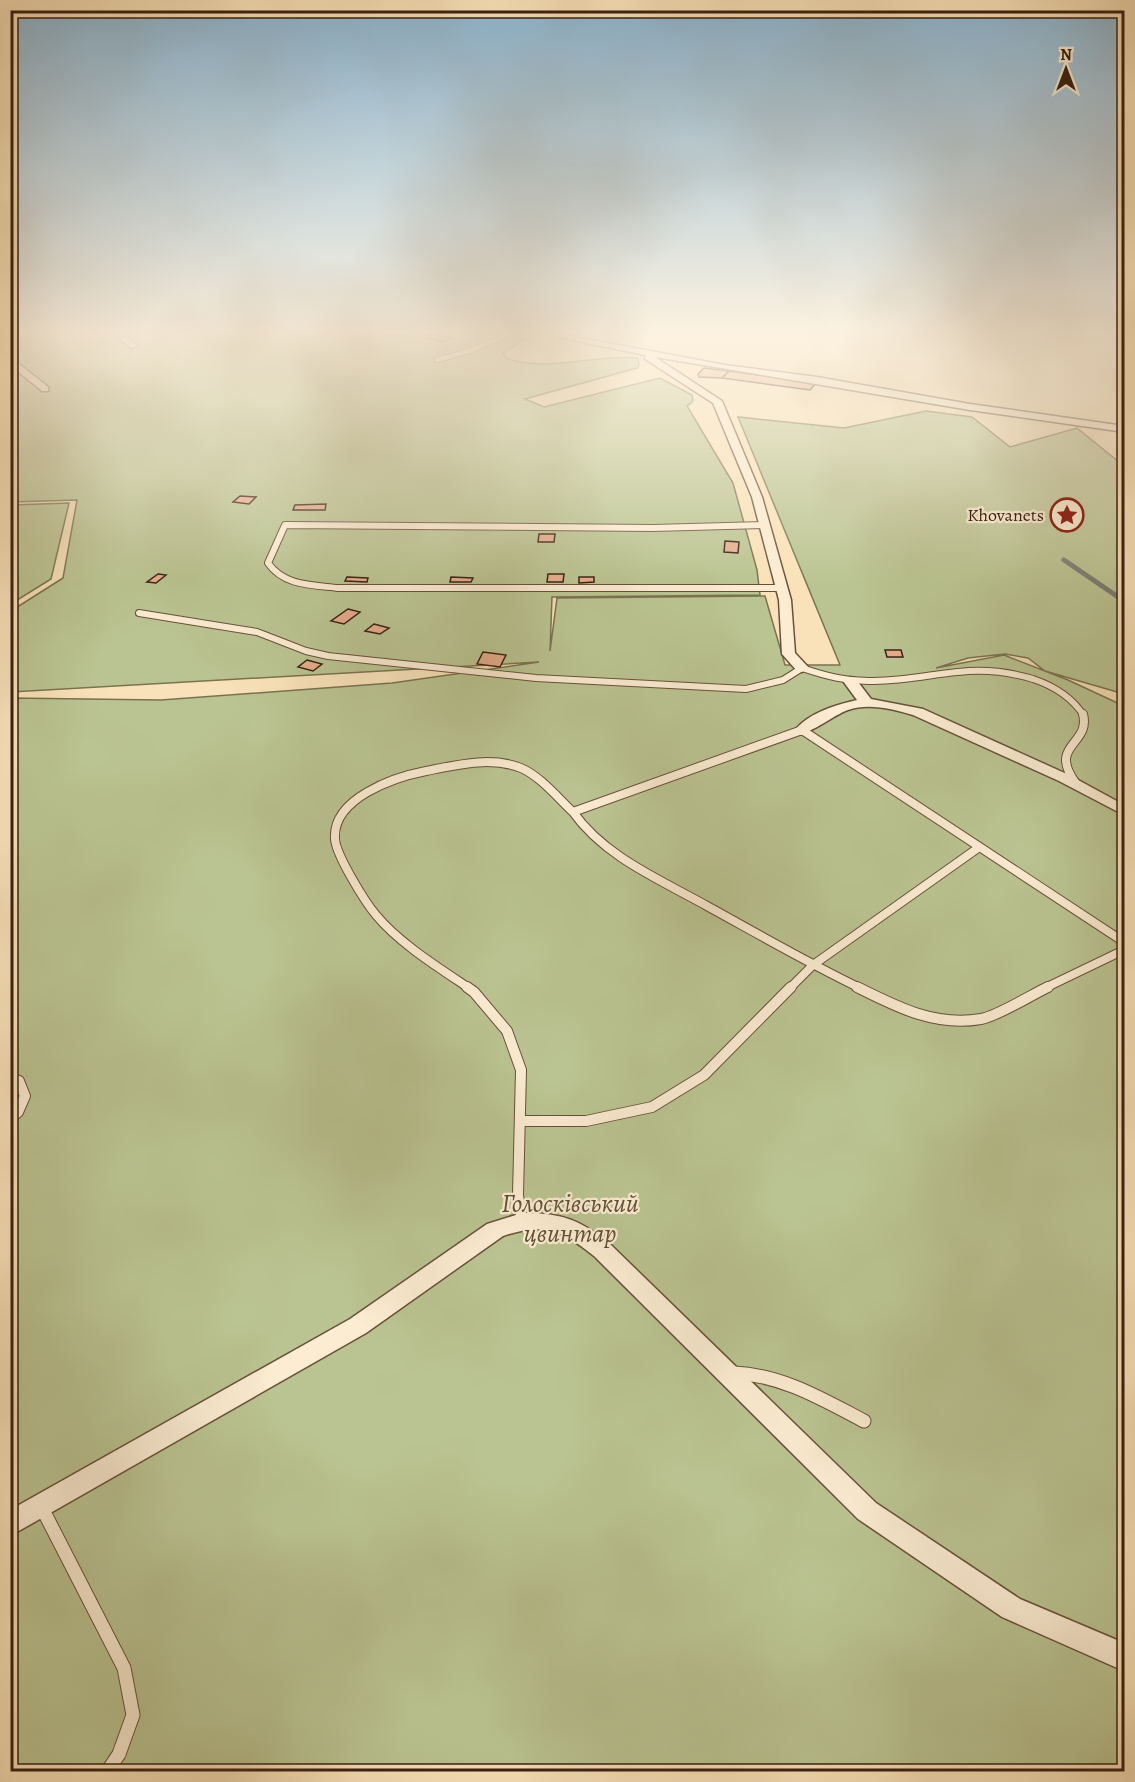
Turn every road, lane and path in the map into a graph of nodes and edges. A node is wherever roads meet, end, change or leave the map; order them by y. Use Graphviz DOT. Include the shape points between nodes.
graph roads {
  1 [pos="724,418"];
  2 [pos="1049,418"];
  3 [pos="1125,429"];
  4 [pos="764,525"];
  5 [pos="783,588"];
  6 [pos="139,612"];
  7 [pos="802,668"];
  8 [pos="850,681"];
  9 [pos="866,702"];
  10 [pos="802,730"];
  11 [pos="1077,785"];
  12 [pos="1125,811"];
  13 [pos="573,812"];
  14 [pos="978,848"];
  15 [pos="1125,942"];
  16 [pos="1125,950"];
  17 [pos="813,964"];
  18 [pos="10,1077"];
  19 [pos="10,1119"];
  20 [pos="520,1121"];
  21 [pos="522,1221"];
  22 [pos="728,1374"];
  23 [pos="864,1421"];
  24 [pos="42,1508"];
  25 [pos="10,1524"];
  26 [pos="1125,1657"];
  27 [pos="107,1772"];
  1 -- 4 [label="street" via="757,497"];
  2 -- 3 [label="street"];
  4 -- 5 [label="street"];
  4 -- 5 [label="lane" via="285,525 268,563 283,579 338,588"];
  5 -- 7 [label="street" via="789,654"];
  6 -- 7 [label="lane" via="257,632 328,656 514,676 746,689 783,680"];
  7 -- 8 [label="lane"];
  8 -- 9 [label="street"];
  8 -- 11 [label="lane" via="971,668 1006,671 1048,685 1076,703 1087,721 1063,763"];
  9 -- 10 [label="street" via="826,714"];
  9 -- 11 [label="street" via="885,702 918,712"];
  10 -- 13 [label="lane"];
  10 -- 14 [label="lane"];
  11 -- 12 [label="street"];
  13 -- 17 [label="lane" via="587,831 620,857"];
  13 -- 20 [label="lane" via="522,768 467,763 409,774 381,785 354,801 337,824 335,839 340,857 376,915 424,958 474,992 507,1031 521,1070"];
  14 -- 15 [label="lane"];
  14 -- 17 [label="lane"];
  16 -- 17 [label="lane" via="983,1019 954,1021 910,1013"];
  17 -- 20 [label="lane" via="704,1075 652,1107 586,1121"];
  18 -- 19 [label="lane" via="18,1082 25,1096"];
  20 -- 21 [label="lane" via="518,1195"];
  21 -- 22 [label="street" via="546,1221 577,1230"];
  21 -- 24 [label="street" via="495,1230 358,1326"];
  22 -- 23 [label="lane" via="747,1373 785,1382"];
  22 -- 26 [label="street" via="867,1511 1011,1608"];
  24 -- 25 [label="street"];
  24 -- 27 [label="lane" via="124,1668 133,1715 119,1754"];
}
